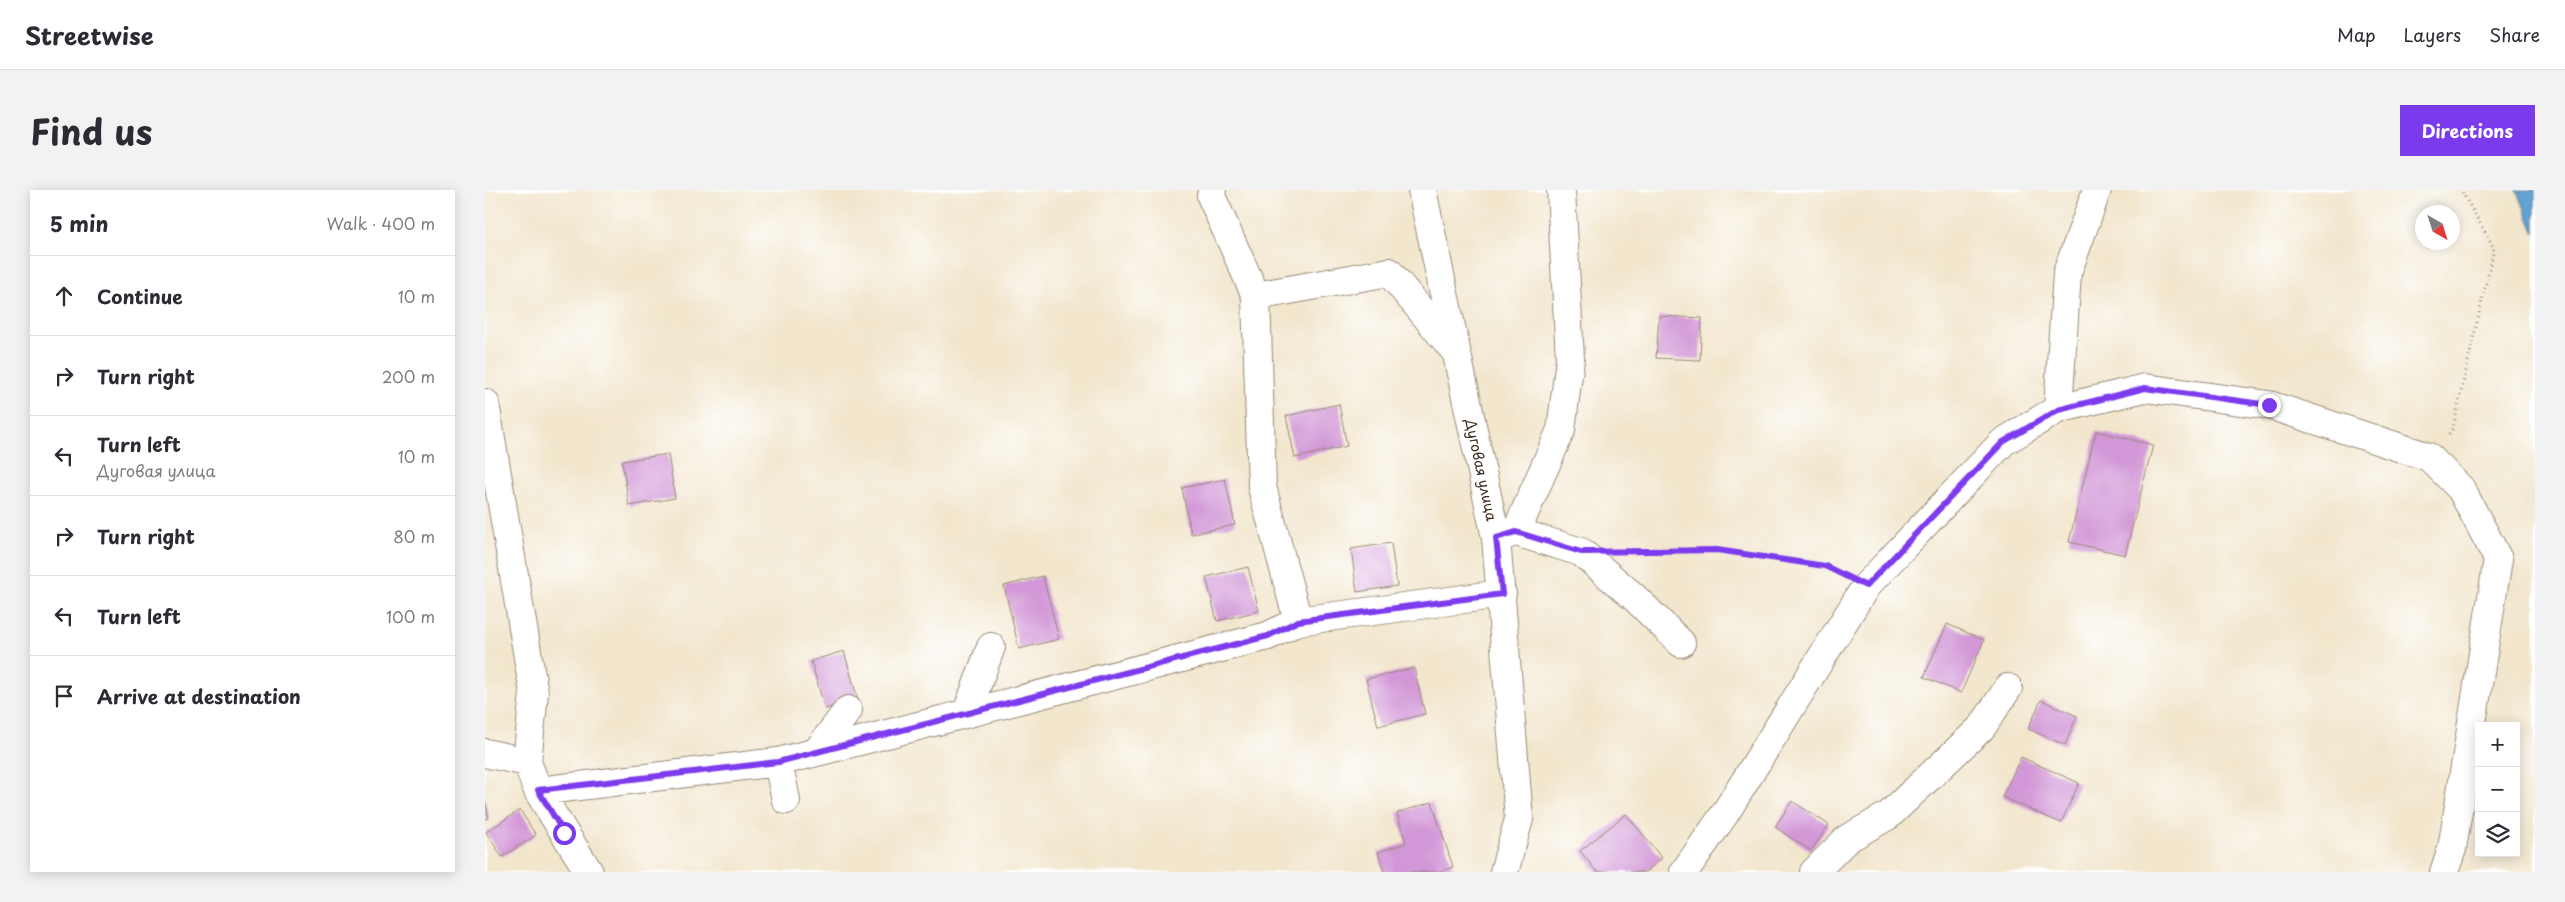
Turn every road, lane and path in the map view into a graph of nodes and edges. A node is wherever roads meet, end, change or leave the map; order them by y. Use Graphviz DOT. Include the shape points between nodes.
graph roads {
  1 [pos="1211,190"];
  2 [pos="1422,190"];
  3 [pos="1561,190"];
  4 [pos="2097,190"];
  5 [pos="2461,190"];
  6 [pos="1256,296"];
  7 [pos="1455,351"];
  8 [pos="485,403"];
  9 [pos="2058,410"];
  10 [pos="2429,457"];
  11 [pos="1506,535"];
  12 [pos="1581,552"];
  13 [pos="1866,586"];
  14 [pos="1502,594"];
  15 [pos="1298,621"];
  16 [pos="1681,643"];
  17 [pos="991,646"];
  18 [pos="2008,688"];
  19 [pos="848,710"];
  20 [pos="967,712"];
  21 [pos="818,750"];
  22 [pos="485,753"];
  23 [pos="527,762"];
  24 [pos="778,762"];
  25 [pos="538,790"];
  26 [pos="786,800"];
  27 [pos="589,872"];
  28 [pos="1504,872"];
  29 [pos="1684,872"];
  30 [pos="1814,872"];
  31 [pos="2444,872"];
  1 -- 6 [label="street"];
  2 -- 7 [label="street, Дуговая улица"];
  3 -- 11 [label="street" via="1570,359 1561,430"];
  4 -- 9 [label="street" via="2067,273"];
  5 -- 10 [label="path" via="2494,248 2453,428"];
  6 -- 7 [label="street" via="1389,272"];
  6 -- 15 [label="street" via="1262,487"];
  7 -- 11 [label="street, Дуговая улица"];
  8 -- 23 [label="street" via="534,693"];
  9 -- 10 [label="street" via="2145,388 2269,405"];
  9 -- 13 [label="street" via="2003,442"];
  10 -- 31 [label="street" via="2461,489 2498,559 2452,849"];
  11 -- 12 [label="street"];
  11 -- 14 [label="street, Дуговая улица"];
  12 -- 13 [label="path" via="1717,550 1825,566"];
  12 -- 16 [label="street"];
  13 -- 29 [label="street" via="1724,815"];
  14 -- 15 [label="street"];
  14 -- 28 [label="street, Дуговая улица" via="1519,819"];
  15 -- 20 [label="street" via="1268,636"];
  17 -- 20 [label="street"];
  18 -- 30 [label="street" via="1982,727 1889,815 1847,839"];
  19 -- 21 [label="street"];
  20 -- 21 [label="street"];
  21 -- 24 [label="street"];
  22 -- 23 [label="street"];
  23 -- 25 [label="street"];
  24 -- 25 [label="street"];
  24 -- 26 [label="street"];
  25 -- 27 [label="street"];
}
